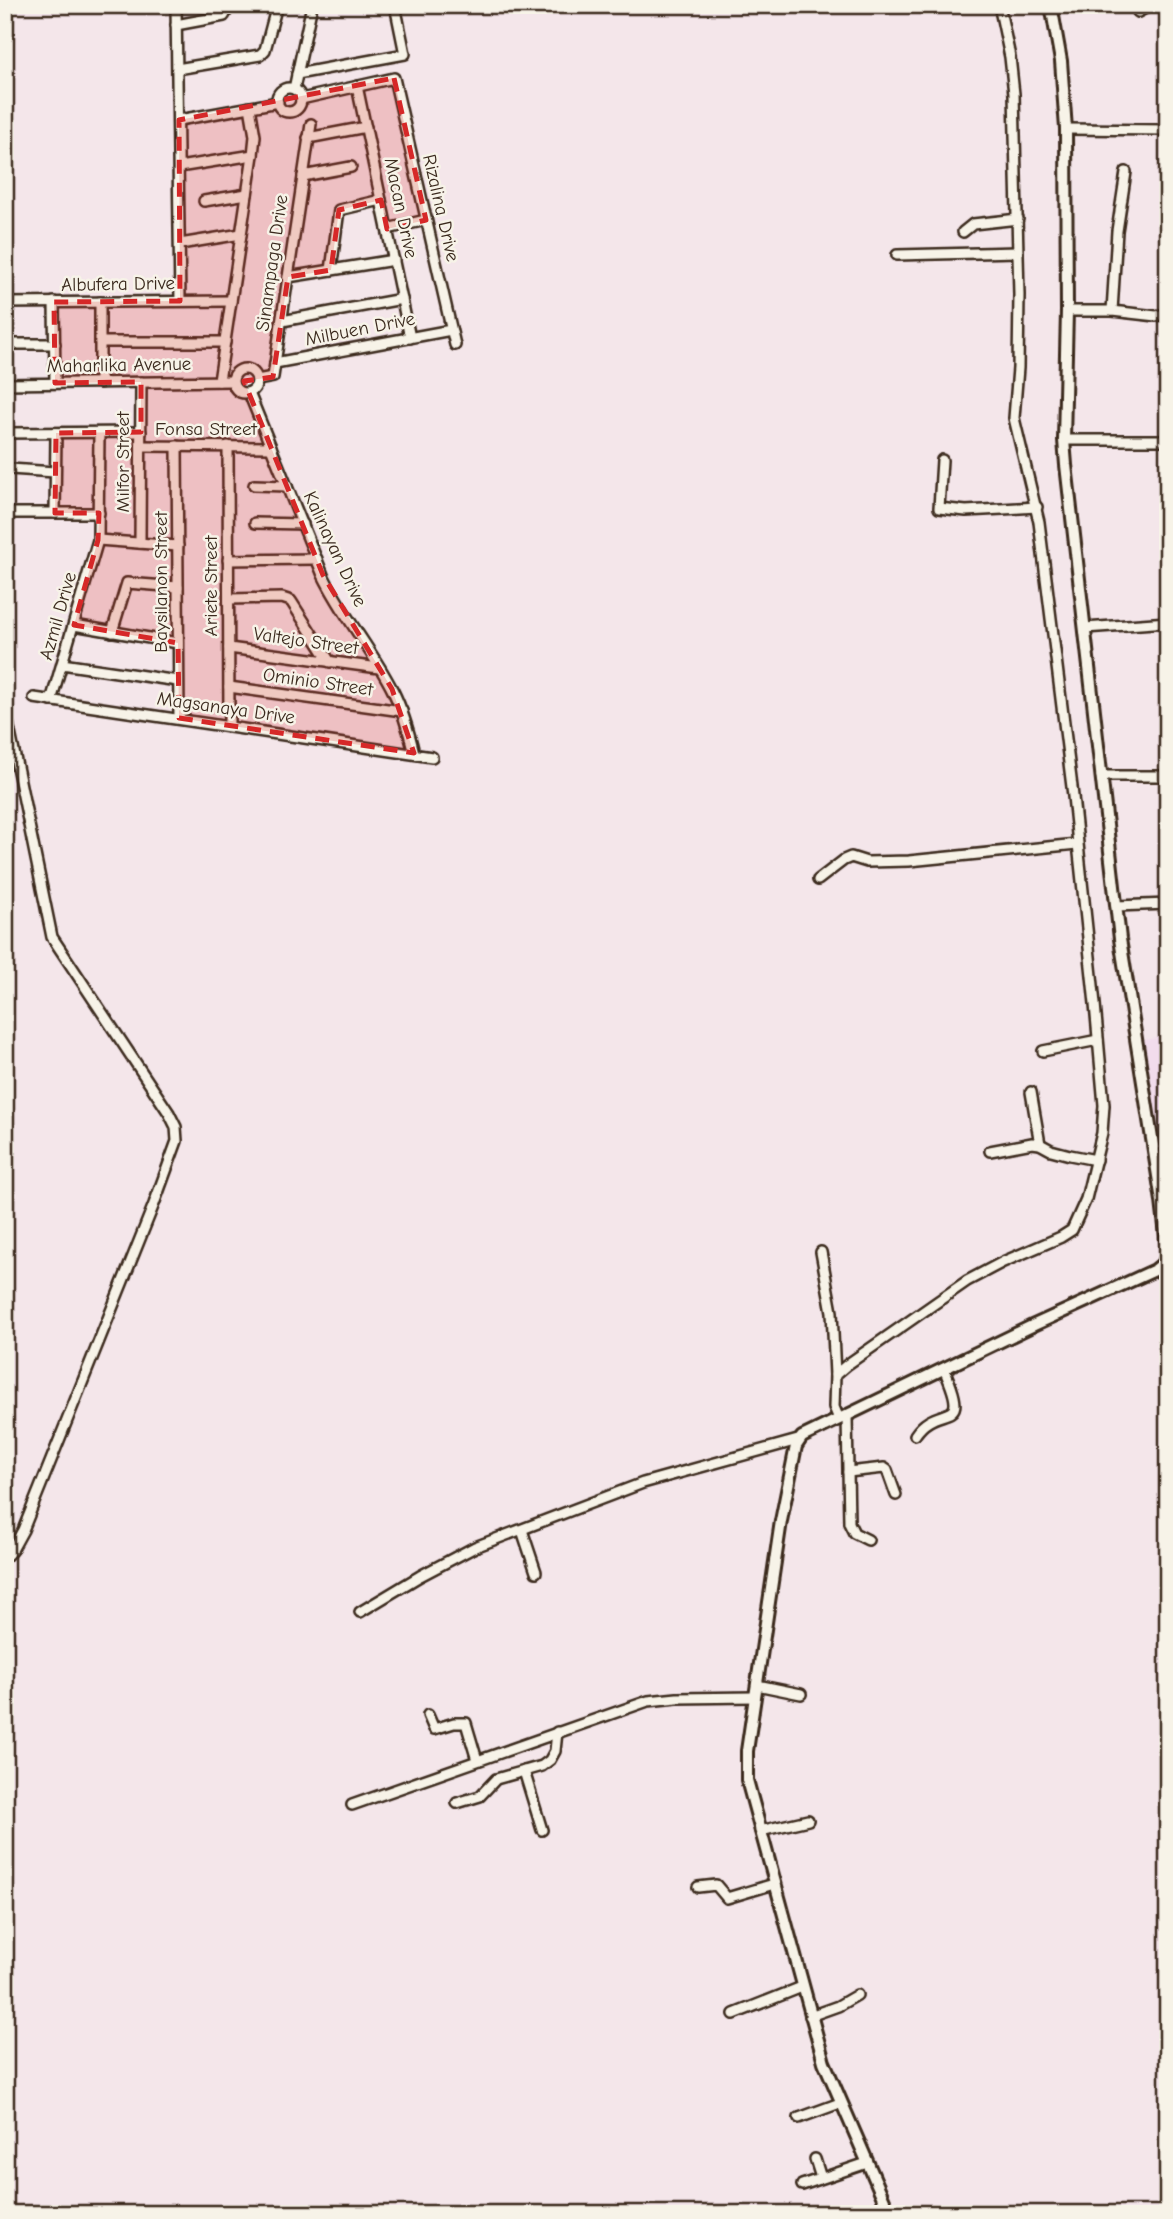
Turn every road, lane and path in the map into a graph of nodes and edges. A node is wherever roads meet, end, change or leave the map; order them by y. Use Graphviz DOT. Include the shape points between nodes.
graph roads {
  1 [pos="176,5"];
  2 [pos="230,5"];
  3 [pos="276,5"];
  4 [pos="313,5"];
  5 [pos="395,5"];
  6 [pos="999,5"];
  7 [pos="1051,5"];
  8 [pos="1151,5"];
  9 [pos="1138,12"];
  10 [pos="176,25"];
  11 [pos="177,69"];
  12 [pos="297,74"];
  13 [pos="357,86"];
  14 [pos="294,89"];
  15 [pos="301,99"];
  16 [pos="278,102"];
  17 [pos="250,107"];
  18 [pos="179,120"];
  19 [pos="311,124"];
  20 [pos="366,127"];
  21 [pos="1066,129"];
  22 [pos="1168,131"];
  23 [pos="309,138"];
  24 [pos="253,155"];
  25 [pos="179,167"];
  26 [pos="351,167"];
  27 [pos="1126,172"];
  28 [pos="303,176"];
  29 [pos="247,194"];
  30 [pos="381,200"];
  31 [pos="204,201"];
  32 [pos="1018,219"];
  33 [pos="426,220"];
  34 [pos="387,229"];
  35 [pos="963,232"];
  36 [pos="241,234"];
  37 [pos="180,244"];
  38 [pos="1018,252"];
  39 [pos="897,255"];
  40 [pos="394,260"];
  41 [pos="331,270"];
  42 [pos="288,277"];
  43 [pos="402,299"];
  44 [pos="180,301"];
  45 [pos="231,301"];
  46 [pos="54,302"];
  47 [pos="100,302"];
  48 [pos="5,303"];
  49 [pos="1067,311"];
  50 [pos="1112,311"];
  51 [pos="1168,313"];
  52 [pos="282,321"];
  53 [pos="451,330"];
  54 [pos="410,338"];
  55 [pos="100,342"];
  56 [pos="225,342"];
  57 [pos="55,344"];
  58 [pos="5,345"];
  59 [pos="455,345"];
  60 [pos="275,363"];
  61 [pos="219,380"];
  62 [pos="257,380"];
  63 [pos="232,381"];
  64 [pos="141,382"];
  65 [pos="55,383"];
  66 [pos="100,383"];
  67 [pos="5,384"];
  68 [pos="249,393"];
  69 [pos="141,432"];
  70 [pos="5,433"];
  71 [pos="56,433"];
  72 [pos="99,433"];
  73 [pos="1064,440"];
  74 [pos="1167,443"];
  75 [pos="141,446"];
  76 [pos="177,446"];
  77 [pos="228,446"];
  78 [pos="271,447"];
  79 [pos="942,460"];
  80 [pos="10,469"];
  81 [pos="55,472"];
  82 [pos="254,485"];
  83 [pos="287,486"];
  84 [pos="1037,507"];
  85 [pos="5,513"];
  86 [pos="55,513"];
  87 [pos="99,513"];
  88 [pos="255,523"];
  89 [pos="303,524"];
  90 [pos="98,541"];
  91 [pos="140,543"];
  92 [pos="178,546"];
  93 [pos="317,559"];
  94 [pos="229,560"];
  95 [pos="178,587"];
  96 [pos="229,598"];
  97 [pos="1168,622"];
  98 [pos="74,625"];
  99 [pos="1085,628"];
  100 [pos="112,632"];
  101 [pos="178,643"];
  102 [pos="229,648"];
  103 [pos="330,662"];
  104 [pos="62,664"];
  105 [pos="379,668"];
  106 [pos="178,681"];
  107 [pos="229,687"];
  108 [pos="34,698"];
  109 [pos="51,701"];
  110 [pos="5,708"];
  111 [pos="402,712"];
  112 [pos="179,719"];
  113 [pos="229,726"];
  114 [pos="414,753"];
  115 [pos="432,757"];
  116 [pos="1101,776"];
  117 [pos="1168,776"];
  118 [pos="1077,844"];
  119 [pos="818,880"];
  120 [pos="1168,904"];
  121 [pos="1116,906"];
  122 [pos="1098,1040"];
  123 [pos="1043,1051"];
  124 [pos="1031,1092"];
  125 [pos="1040,1144"];
  126 [pos="990,1151"];
  127 [pos="1096,1160"];
  128 [pos="1165,1200"];
  129 [pos="821,1252"];
  130 [pos="1167,1261"];
  131 [pos="944,1369"];
  132 [pos="835,1375"];
  133 [pos="843,1418"];
  134 [pos="915,1435"];
  135 [pos="798,1440"];
  136 [pos="848,1472"];
  137 [pos="896,1495"];
  138 [pos="522,1530"];
  139 [pos="868,1539"];
  140 [pos="5,1557"];
  141 [pos="536,1572"];
  142 [pos="360,1612"];
  143 [pos="757,1685"];
  144 [pos="801,1693"];
  145 [pos="755,1697"];
  146 [pos="428,1715"];
  147 [pos="557,1732"];
  148 [pos="477,1760"];
  149 [pos="524,1771"];
  150 [pos="457,1803"];
  151 [pos="352,1805"];
  152 [pos="808,1820"];
  153 [pos="542,1829"];
  154 [pos="760,1831"];
  155 [pos="774,1884"];
  156 [pos="698,1887"];
  157 [pos="802,1987"];
  158 [pos="857,1995"];
  159 [pos="734,2014"];
  160 [pos="810,2016"];
  161 [pos="840,2103"];
  162 [pos="799,2118"];
  163 [pos="815,2159"];
  164 [pos="867,2163"];
  165 [pos="821,2178"];
  166 [pos="802,2185"];
  167 [pos="890,2214"];
  1 -- 10 [label="street"];
  2 -- 10 [label="street" via="224,16"];
  3 -- 11 [label="street" via="260,55"];
  4 -- 12 [label="street"];
  5 -- 12 [label="street" via="405,54"];
  6 -- 32 [label="street" via="1013,75"];
  7 -- 21 [label="street"];
  8 -- 9 [label="street"];
  10 -- 11 [label="street"];
  11 -- 18 [label="street"];
  12 -- 14 [label="street"];
  13 -- 15 [label="street"];
  13 -- 20 [label="street, Macan Drive"];
  13 -- 33 [label="street, Rizalina Drive" via="394,78"];
  14 -- 15 [label="street"];
  14 -- 16 [label="street" via="282,91"];
  15 -- 16 [label="street" via="300,107 289,112"];
  16 -- 17 [label="street"];
  17 -- 18 [label="street"];
  17 -- 24 [label="street"];
  18 -- 25 [label="street"];
  19 -- 23 [label="street, Sinampaga Drive"];
  20 -- 23 [label="street"];
  20 -- 30 [label="street, Macan Drive"];
  21 -- 22 [label="street"];
  21 -- 49 [label="street"];
  23 -- 28 [label="street, Sinampaga Drive"];
  24 -- 25 [label="street"];
  24 -- 29 [label="street"];
  25 -- 37 [label="street"];
  26 -- 28 [label="street"];
  27 -- 50 [label="street"];
  28 -- 42 [label="street, Sinampaga Drive"];
  29 -- 31 [label="street"];
  29 -- 36 [label="street"];
  30 -- 34 [label="street, Macan Drive"];
  30 -- 41 [label="street" via="339,210"];
  32 -- 35 [label="street" via="973,224"];
  32 -- 38 [label="street"];
  33 -- 34 [label="street"];
  33 -- 53 [label="street, Rizalina Drive"];
  34 -- 40 [label="street, Macan Drive"];
  36 -- 37 [label="street"];
  36 -- 45 [label="street"];
  37 -- 44 [label="street"];
  38 -- 39 [label="street"];
  38 -- 84 [label="street" via="1014,418"];
  40 -- 41 [label="street"];
  40 -- 43 [label="street, Macan Drive"];
  41 -- 42 [label="street"];
  42 -- 52 [label="street, Sinampaga Drive"];
  43 -- 52 [label="street"];
  43 -- 54 [label="street, Macan Drive"];
  44 -- 45 [label="street, Albufera Drive"];
  44 -- 47 [label="street, Albufera Drive"];
  45 -- 56 [label="street"];
  46 -- 47 [label="street, Albufera Drive"];
  46 -- 48 [label="street, Albufera Drive"];
  46 -- 57 [label="street"];
  47 -- 55 [label="street"];
  49 -- 50 [label="street"];
  49 -- 73 [label="street"];
  50 -- 51 [label="street"];
  52 -- 60 [label="street, Sinampaga Drive"];
  53 -- 54 [label="street, Milbuen Drive"];
  53 -- 59 [label="street, Rizalina Drive"];
  54 -- 60 [label="street, Milbuen Drive"];
  55 -- 56 [label="street"];
  55 -- 66 [label="street"];
  56 -- 61 [label="street"];
  57 -- 58 [label="street"];
  57 -- 65 [label="street"];
  60 -- 62 [label="street" via="273,377"];
  61 -- 63 [label="street, Maharlika Avenue"];
  61 -- 64 [label="street, Maharlika Avenue"];
  62 -- 63 [label="street" via="250,370 242,369"];
  62 -- 68 [label="street"];
  63 -- 68 [label="street" via="238,391"];
  64 -- 66 [label="street, Maharlika Avenue"];
  64 -- 69 [label="street, Milfor Street"];
  65 -- 66 [label="street, Maharlika Avenue"];
  65 -- 67 [label="street, Maharlika Avenue"];
  68 -- 78 [label="street, Kalinayan Drive"];
  69 -- 72 [label="street"];
  69 -- 75 [label="street, Milfor Street"];
  70 -- 71 [label="street"];
  71 -- 72 [label="street"];
  71 -- 81 [label="street"];
  72 -- 87 [label="street, Azmil Drive"];
  73 -- 74 [label="street"];
  73 -- 99 [label="street"];
  75 -- 76 [label="street, Fonsa Street"];
  75 -- 91 [label="street, Milfor Street"];
  76 -- 77 [label="street, Fonsa Street"];
  76 -- 92 [label="street, Baysilanon Street"];
  77 -- 78 [label="street, Fonsa Street"];
  77 -- 94 [label="street, Ariete Street"];
  78 -- 83 [label="street, Kalinayan Drive"];
  79 -- 84 [label="street" via="939,508"];
  80 -- 81 [label="street"];
  81 -- 86 [label="street"];
  82 -- 83 [label="street"];
  83 -- 89 [label="street, Kalinayan Drive"];
  84 -- 118 [label="street"];
  85 -- 86 [label="street"];
  86 -- 87 [label="street"];
  87 -- 90 [label="street, Azmil Drive"];
  88 -- 89 [label="street"];
  89 -- 93 [label="street, Kalinayan Drive"];
  90 -- 91 [label="street"];
  90 -- 98 [label="street, Azmil Drive"];
  91 -- 92 [label="street"];
  92 -- 95 [label="street, Baysilanon Street"];
  93 -- 94 [label="street"];
  93 -- 105 [label="street, Kalinayan Drive" via="335,598"];
  94 -- 96 [label="street, Ariete Street"];
  95 -- 100 [label="street" via="127,583"];
  95 -- 101 [label="street, Baysilanon Street"];
  96 -- 102 [label="street, Ariete Street"];
  96 -- 103 [label="street" via="292,601"];
  97 -- 99 [label="street"];
  98 -- 100 [label="street"];
  98 -- 104 [label="street, Azmil Drive"];
  99 -- 116 [label="street"];
  100 -- 101 [label="street"];
  101 -- 106 [label="street, Baysilanon Street"];
  102 -- 103 [label="street, Valtejo Street"];
  102 -- 107 [label="street, Ariete Street"];
  103 -- 105 [label="street, Valtejo Street"];
  104 -- 106 [label="street"];
  104 -- 109 [label="street, Azmil Drive"];
  105 -- 111 [label="street, Kalinayan Drive"];
  106 -- 112 [label="street, Baysilanon Street"];
  107 -- 111 [label="street, Ominio Street"];
  107 -- 113 [label="street, Ariete Street"];
  108 -- 109 [label="street, Magsanaya Drive"];
  109 -- 112 [label="street, Magsanaya Drive"];
  110 -- 140 [label="street" via="52,937 169,1113 177,1141 23,1530"];
  111 -- 114 [label="street, Kalinayan Drive"];
  112 -- 113 [label="street, Magsanaya Drive"];
  113 -- 114 [label="street, Magsanaya Drive"];
  114 -- 115 [label="street, Magsanaya Drive"];
  116 -- 117 [label="street"];
  116 -- 121 [label="street"];
  118 -- 119 [label="street" via="909,861 872,862 851,857"];
  118 -- 122 [label="street"];
  120 -- 121 [label="street"];
  121 -- 128 [label="street"];
  122 -- 123 [label="street"];
  122 -- 127 [label="street" via="1104,1105"];
  124 -- 125 [label="street"];
  125 -- 126 [label="street"];
  125 -- 127 [label="street"];
  127 -- 132 [label="street" via="1072,1230 967,1281"];
  128 -- 130 [label="street"];
  129 -- 132 [label="street" via="832,1312"];
  130 -- 131 [label="street"];
  131 -- 133 [label="street"];
  131 -- 134 [label="street" via="956,1406 920,1427"];
  132 -- 133 [label="street" via="834,1407"];
  133 -- 135 [label="street"];
  133 -- 136 [label="street"];
  135 -- 138 [label="street" via="643,1483"];
  135 -- 143 [label="street"];
  136 -- 137 [label="street" via="884,1468"];
  136 -- 139 [label="street" via="851,1530"];
  138 -- 141 [label="street"];
  138 -- 142 [label="street" via="475,1548"];
  143 -- 144 [label="street"];
  143 -- 145 [label="street"];
  145 -- 147 [label="street" via="652,1700"];
  145 -- 154 [label="street" via="746,1770"];
  146 -- 148 [label="street" via="433,1729 466,1723"];
  147 -- 148 [label="street"];
  147 -- 149 [label="street" via="550,1760"];
  148 -- 151 [label="street"];
  149 -- 150 [label="street" via="496,1779 483,1794"];
  149 -- 153 [label="street"];
  152 -- 154 [label="street"];
  154 -- 155 [label="street"];
  155 -- 156 [label="street" via="727,1898 716,1885"];
  155 -- 157 [label="street"];
  157 -- 159 [label="street"];
  157 -- 160 [label="street"];
  158 -- 160 [label="street"];
  160 -- 161 [label="street"];
  161 -- 162 [label="street"];
  161 -- 164 [label="street"];
  163 -- 165 [label="street"];
  164 -- 165 [label="street"];
  164 -- 167 [label="street"];
  165 -- 166 [label="street"];
}
